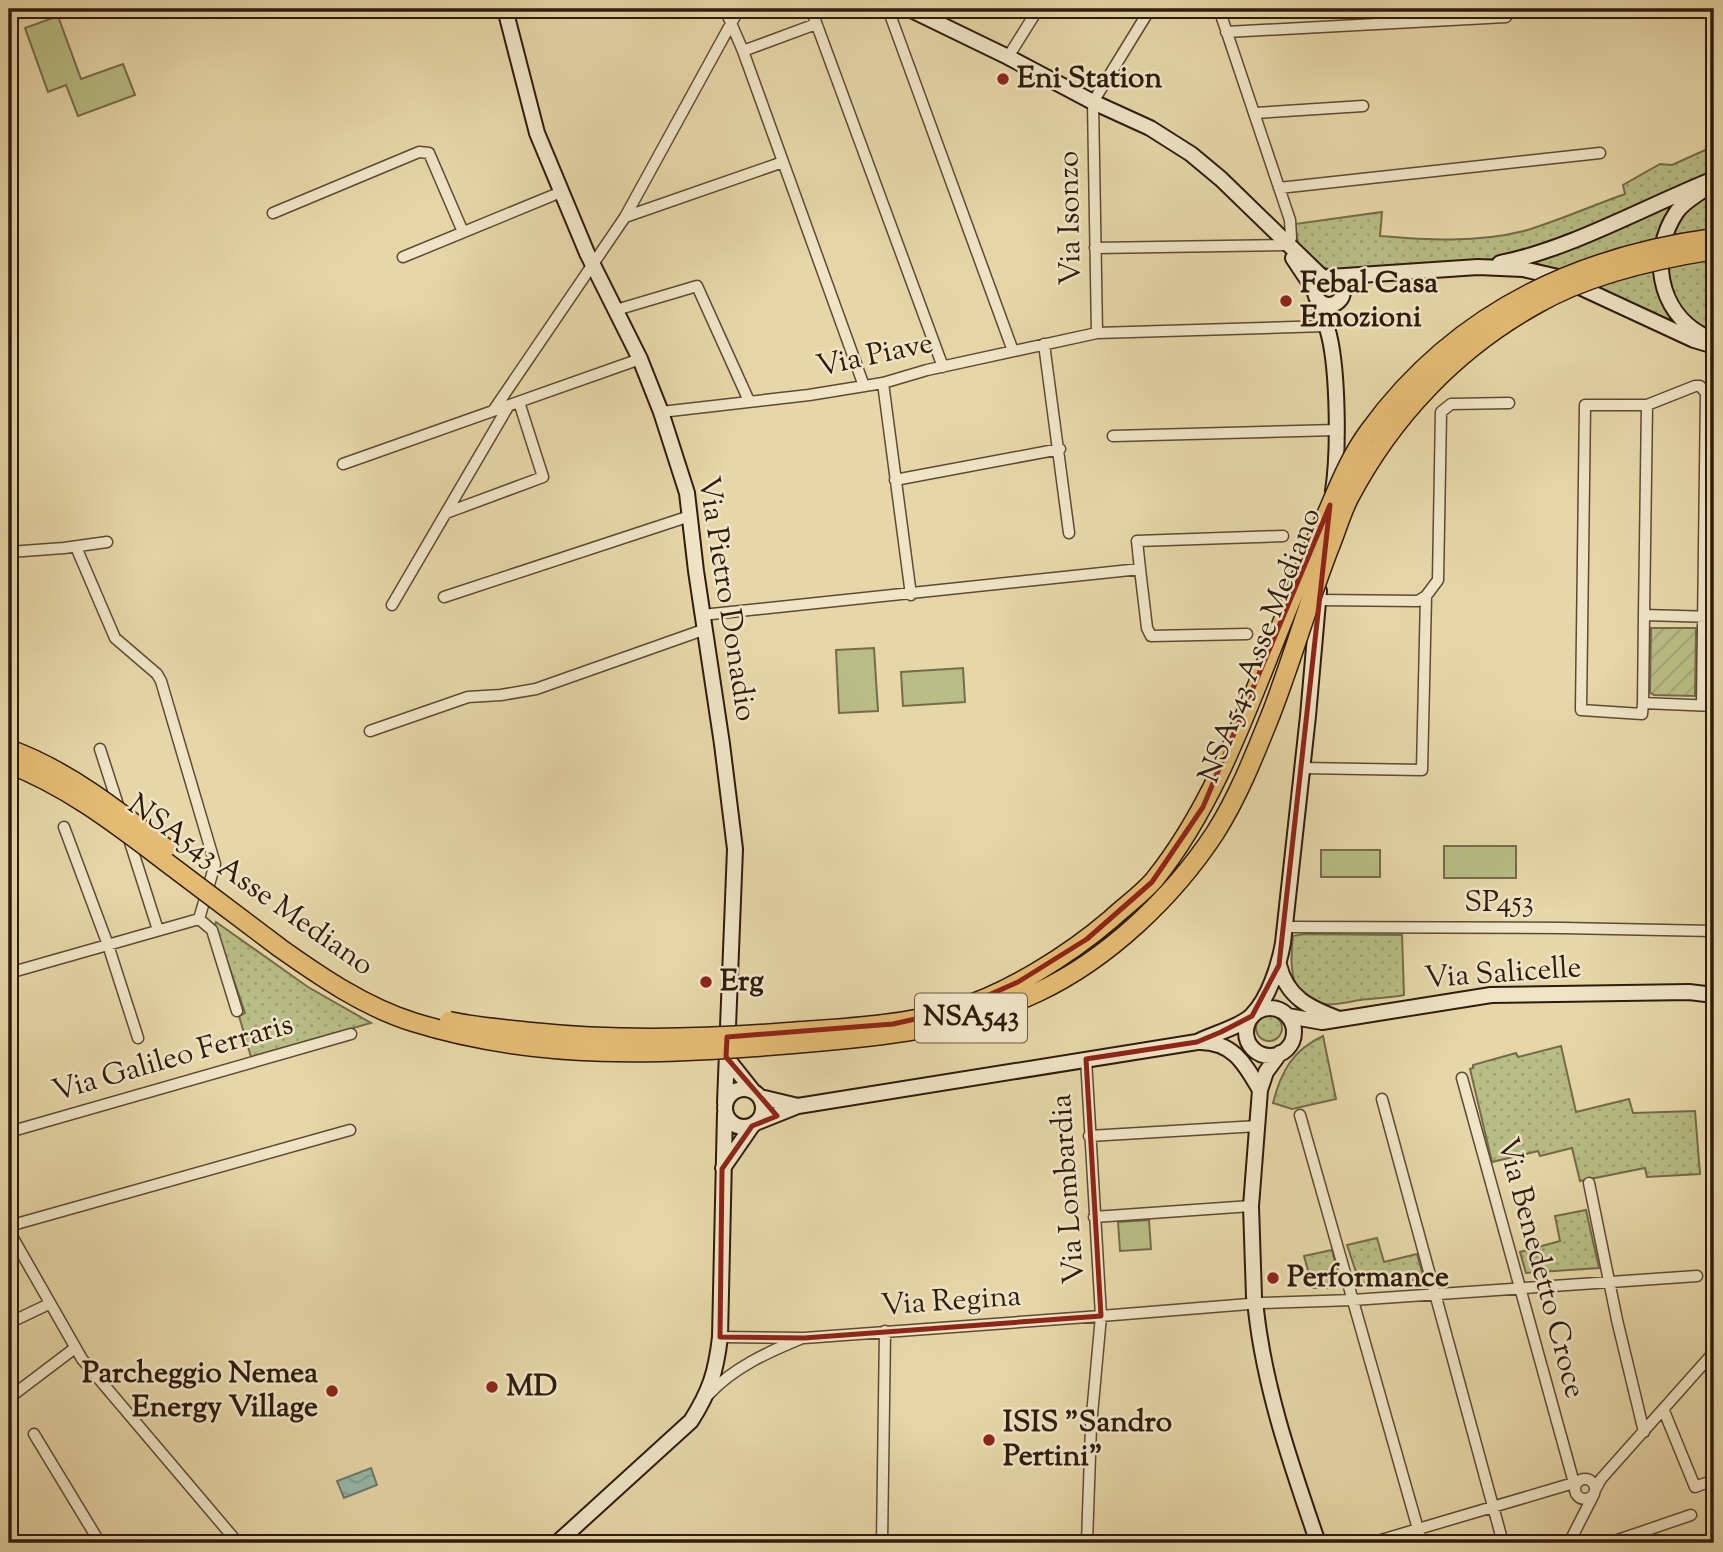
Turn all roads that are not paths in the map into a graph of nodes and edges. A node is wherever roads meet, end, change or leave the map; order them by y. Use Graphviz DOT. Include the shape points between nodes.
graph roads {
  1 [pos="505,9"];
  2 [pos="725,9"];
  3 [pos="739,9"];
  4 [pos="811,9"];
  5 [pos="888,9"];
  6 [pos="909,9"];
  7 [pos="1038,9"];
  8 [pos="1150,9"];
  9 [pos="1219,9"];
  10 [pos="925,13"];
  11 [pos="1506,17"];
  12 [pos="731,23"];
  13 [pos="816,24"];
  14 [pos="1226,32"];
  15 [pos="743,51"];
  16 [pos="1008,57"];
  17 [pos="1093,102"];
  18 [pos="1363,106"];
  19 [pos="1255,113"];
  20 [pos="1601,153"];
  21 [pos="783,162"];
  22 [pos="1714,181"];
  23 [pos="1279,188"];
  24 [pos="561,192"];
  25 [pos="273,213"];
  26 [pos="625,217"];
  27 [pos="463,232"];
  28 [pos="1714,238"];
  29 [pos="1286,245"];
  30 [pos="1095,248"];
  31 [pos="1714,250"];
  32 [pos="403,257"];
  33 [pos="593,267"];
  34 [pos="1478,267"];
  35 [pos="1395,272"];
  36 [pos="1321,286"];
  37 [pos="1340,295"];
  38 [pos="616,310"];
  39 [pos="1326,326"];
  40 [pos="1097,333"];
  41 [pos="1044,344"];
  42 [pos="1714,344"];
  43 [pos="1013,351"];
  44 [pos="640,359"];
  45 [pos="943,367"];
  46 [pos="883,383"];
  47 [pos="864,386"];
  48 [pos="749,401"];
  49 [pos="514,403"];
  50 [pos="1509,403"];
  51 [pos="1647,405"];
  52 [pos="494,411"];
  53 [pos="661,412"];
  54 [pos="1336,430"];
  55 [pos="1113,436"];
  56 [pos="1060,449"];
  57 [pos="343,464"];
  58 [pos="895,480"];
  59 [pos="446,513"];
  60 [pos="690,516"];
  61 [pos="1069,533"];
  62 [pos="1283,536"];
  63 [pos="107,541"];
  64 [pos="76,547"];
  65 [pos="9,552"];
  66 [pos="1140,569"];
  67 [pos="911,594"];
  68 [pos="1426,596"];
  69 [pos="444,597"];
  70 [pos="1318,600"];
  71 [pos="392,605"];
  72 [pos="1644,615"];
  73 [pos="1702,617"];
  74 [pos="1714,617"];
  75 [pos="703,622"];
  76 [pos="1247,634"];
  77 [pos="1643,703"];
  78 [pos="1702,705"];
  79 [pos="1714,706"];
  80 [pos="370,732"];
  81 [pos="9,749"];
  82 [pos="100,749"];
  83 [pos="9,764"];
  84 [pos="1302,768"];
  85 [pos="64,827"];
  86 [pos="199,919"];
  87 [pos="1284,927"];
  88 [pos="158,930"];
  89 [pos="1714,932"];
  90 [pos="108,945"];
  91 [pos="1279,965"];
  92 [pos="9,973"];
  93 [pos="1714,981"];
  94 [pos="1689,992"];
  95 [pos="1714,995"];
  96 [pos="237,1011"];
  97 [pos="1252,1016"];
  98 [pos="1287,1016"];
  99 [pos="1339,1019"];
  100 [pos="1322,1022"];
  101 [pos="351,1034"];
  102 [pos="138,1038"];
  103 [pos="1201,1039"];
  104 [pos="1292,1040"];
  105 [pos="1249,1042"];
  106 [pos="1280,1053"];
  107 [pos="726,1057"];
  108 [pos="1086,1059"];
  109 [pos="1462,1078"];
  110 [pos="1260,1090"];
  111 [pos="757,1094"];
  112 [pos="1382,1098"];
  113 [pos="798,1106"];
  114 [pos="725,1108"];
  115 [pos="1300,1115"];
  116 [pos="755,1124"];
  117 [pos="1258,1126"];
  118 [pos="349,1129"];
  119 [pos="9,1132"];
  120 [pos="1089,1136"];
  121 [pos="722,1169"];
  122 [pos="1589,1183"];
  123 [pos="1251,1206"];
  124 [pos="1094,1217"];
  125 [pos="9,1228"];
  126 [pos="1697,1276"];
  127 [pos="1609,1281"];
  128 [pos="1521,1288"];
  129 [pos="1436,1294"];
  130 [pos="1353,1300"];
  131 [pos="1255,1303"];
  132 [pos="49,1304"];
  133 [pos="1101,1316"];
  134 [pos="9,1323"];
  135 [pos="885,1331"];
  136 [pos="720,1337"];
  137 [pos="804,1338"];
  138 [pos="75,1348"];
  139 [pos="1714,1352"];
  140 [pos="707,1395"];
  141 [pos="9,1398"];
  142 [pos="1664,1410"];
  143 [pos="1644,1432"];
  144 [pos="34,1434"];
  145 [pos="1610,1470"];
  146 [pos="1714,1480"];
  147 [pos="1578,1481"];
  148 [pos="1594,1492"];
  149 [pos="1577,1494"];
  150 [pos="1494,1507"];
  151 [pos="1691,1515"];
  152 [pos="1579,1521"];
  153 [pos="1418,1529"];
  154 [pos="100,1543"];
  155 [pos="238,1543"];
  156 [pos="557,1543"];
  157 [pos="883,1543"];
  158 [pos="1087,1543"];
  159 [pos="1318,1543"];
  160 [pos="1371,1543"];
  161 [pos="1422,1543"];
  162 [pos="1503,1543"];
  163 [pos="1570,1543"];
  164 [pos="1609,1543"];
  1 -- 24 [label="street, Via Pietro Donadio" via="537,133"];
  2 -- 12 [label="street"];
  3 -- 12 [label="street"];
  4 -- 13 [label="street"];
  5 -- 43 [label="street"];
  6 -- 10 [label="street"];
  7 -- 16 [label="street"];
  8 -- 17 [label="street"];
  9 -- 14 [label="street"];
  10 -- 16 [label="street"];
  11 -- 14 [label="street"];
  12 -- 15 [label="street"];
  12 -- 26 [label="street"];
  13 -- 15 [label="street"];
  13 -- 45 [label="street"];
  14 -- 19 [label="street"];
  15 -- 21 [label="street"];
  16 -- 17 [label="street"];
  17 -- 29 [label="street" via="1150,128 1191,155 1221,178"];
  17 -- 30 [label="street, Via Isonzo"];
  18 -- 19 [label="street"];
  19 -- 23 [label="street"];
  20 -- 23 [label="street"];
  21 -- 26 [label="street"];
  21 -- 47 [label="street"];
  22 -- 34 [label="street" via="1520,259"];
  22 -- 42 [label="street" via="1677,210 1660,257 1660,277 1676,314"];
  23 -- 29 [label="street" via="1292,230"];
  24 -- 27 [label="street"];
  24 -- 33 [label="street, Via Pietro Donadio"];
  25 -- 27 [label="street" via="419,152 429,153"];
  26 -- 33 [label="street"];
  27 -- 32 [label="street"];
  28 -- 81 [label="highway, NSA543 Asse Mediano / NSA543, bridge" via="1626,255 1578,270 1490,316 1424,369 1367,433 1343,476 1248,711 1203,807 1152,882 1087,939 1017,982 955,1010 893,1024 711,1038 584,1037 471,1026 402,1010 319,969 117,809"];
  29 -- 30 [label="street"];
  29 -- 36 [label="street"];
  30 -- 40 [label="street, Via Isonzo"];
  31 -- 83 [label="highway, NSA543 Asse Mediano / NSA543, bridge" via="1628,268 1541,301 1474,347 1420,395 1375,453 1347,502 1271,714 1215,832 1171,889 1105,951 1041,991 947,1026 892,1036 709,1052 573,1051 478,1040 384,1012 317,974 115,824 75,797"];
  33 -- 38 [label="street, Via Pietro Donadio"];
  33 -- 52 [label="street"];
  34 -- 35 [label="street"];
  34 -- 42 [label="street" via="1523,269 1559,277 1694,340"];
  35 -- 36 [label="street"];
  35 -- 37 [label="street" via="1368,277"];
  36 -- 37 [label="street" via="1339,281"];
  36 -- 37 [label="street" via="1330,304"];
  36 -- 39 [label="street"];
  37 -- 39 [label="street"];
  38 -- 44 [label="street, Via Pietro Donadio"];
  38 -- 48 [label="street" via="697,286"];
  39 -- 40 [label="street, Via Piave"];
  39 -- 54 [label="street"];
  40 -- 41 [label="street, Via Piave"];
  41 -- 43 [label="street, Via Piave"];
  41 -- 56 [label="street"];
  43 -- 45 [label="street, Via Piave"];
  44 -- 49 [label="street"];
  44 -- 53 [label="street, Via Pietro Donadio"];
  45 -- 46 [label="street, Via Piave"];
  46 -- 47 [label="street, Via Piave"];
  46 -- 58 [label="street"];
  47 -- 48 [label="street, Via Piave"];
  48 -- 53 [label="street, Via Piave"];
  49 -- 52 [label="street"];
  49 -- 59 [label="street"];
  49 -- 59 [label="street" via="543,477"];
  50 -- 68 [label="street" via="1451,404 1441,412 1438,580"];
  51 -- 72 [label="street"];
  51 -- 73 [label="street" via="1695,386 1706,393"];
  51 -- 77 [label="street" via="1585,405 1581,710 1642,714"];
  52 -- 57 [label="street"];
  53 -- 60 [label="street, Via Pietro Donadio"];
  54 -- 55 [label="street"];
  54 -- 70 [label="street" via="1334,484"];
  56 -- 58 [label="street"];
  56 -- 61 [label="street"];
  58 -- 67 [label="street"];
  59 -- 71 [label="street"];
  60 -- 69 [label="street"];
  60 -- 75 [label="street, Via Pietro Donadio"];
  62 -- 66 [label="street" via="1137,541"];
  63 -- 64 [label="street"];
  64 -- 65 [label="street"];
  64 -- 86 [label="street" via="115,638 157,674 166,690 215,864"];
  66 -- 67 [label="street"];
  66 -- 76 [label="street" via="1151,636"];
  67 -- 75 [label="street"];
  68 -- 70 [label="street" via="1418,601"];
  68 -- 84 [label="street" via="1422,770"];
  70 -- 84 [label="street"];
  72 -- 73 [label="street"];
  72 -- 77 [label="street"];
  73 -- 74 [label="street"];
  73 -- 78 [label="street"];
  75 -- 80 [label="street" via="536,689 468,697"];
  75 -- 107 [label="street, Via Pietro Donadio" via="735,849"];
  77 -- 78 [label="street"];
  78 -- 79 [label="street"];
  82 -- 88 [label="street"];
  84 -- 87 [label="street"];
  85 -- 90 [label="street"];
  86 -- 88 [label="street"];
  86 -- 96 [label="street" via="212,930"];
  87 -- 89 [label="street, SP453"];
  87 -- 91 [label="street"];
  88 -- 90 [label="street"];
  90 -- 92 [label="street"];
  90 -- 102 [label="street"];
  91 -- 97 [label="street"];
  91 -- 99 [label="street" via="1298,999"];
  93 -- 94 [label="street, Via Salicelle"];
  94 -- 95 [label="street, Via Salicelle"];
  94 -- 99 [label="street, Via Salicelle" via="1491,995"];
  97 -- 98 [label="street" via="1270,1008"];
  97 -- 103 [label="street"];
  97 -- 105 [label="street" via="1246,1031"];
  98 -- 100 [label="street"];
  98 -- 104 [label="street"];
  99 -- 100 [label="street, Via Salicelle"];
  100 -- 104 [label="street"];
  101 -- 119 [label="street, Via Galileo Ferraris"];
  103 -- 105 [label="street"];
  103 -- 108 [label="street"];
  103 -- 110 [label="street" via="1237,1054"];
  104 -- 106 [label="street"];
  105 -- 106 [label="street" via="1264,1055"];
  106 -- 110 [label="street"];
  107 -- 111 [label="street"];
  107 -- 114 [label="street, Via Pietro Donadio"];
  108 -- 113 [label="street"];
  108 -- 120 [label="street, Via Lombardia"];
  109 -- 128 [label="street, Via Benedetto Croce"];
  110 -- 117 [label="street"];
  111 -- 113 [label="street"];
  111 -- 114 [label="street" via="736,1090"];
  111 -- 116 [label="street" via="763,1110"];
  112 -- 129 [label="street"];
  113 -- 116 [label="street"];
  114 -- 116 [label="street" via="736,1126"];
  114 -- 121 [label="street, Via Pietro Donadio"];
  115 -- 130 [label="street"];
  116 -- 121 [label="street"];
  117 -- 120 [label="street"];
  117 -- 123 [label="street"];
  118 -- 125 [label="street"];
  120 -- 124 [label="street, Via Lombardia"];
  121 -- 136 [label="street, Via Pietro Donadio"];
  122 -- 127 [label="street"];
  123 -- 124 [label="street"];
  123 -- 131 [label="street"];
  124 -- 133 [label="street, Via Lombardia"];
  125 -- 132 [label="street"];
  126 -- 127 [label="street, Via Lombardia"];
  127 -- 128 [label="street, Via Lombardia"];
  127 -- 143 [label="street"];
  128 -- 129 [label="street, Via Lombardia"];
  128 -- 147 [label="street, Via Benedetto Croce" via="1570,1470"];
  129 -- 130 [label="street, Via Lombardia"];
  129 -- 150 [label="street"];
  130 -- 131 [label="street, Via Lombardia"];
  130 -- 153 [label="street"];
  131 -- 133 [label="street, Via Lombardia"];
  131 -- 159 [label="street" via="1269,1387"];
  132 -- 134 [label="street"];
  132 -- 138 [label="street"];
  133 -- 135 [label="street, Via Regina"];
  133 -- 158 [label="street, Via Lombardia"];
  135 -- 137 [label="street, Via Regina"];
  135 -- 157 [label="street"];
  136 -- 137 [label="street, Via Regina"];
  136 -- 140 [label="street, Via Pietro Donadio" via="717,1367"];
  137 -- 140 [label="street, Via Regina" via="741,1369"];
  138 -- 141 [label="street"];
  138 -- 155 [label="street"];
  139 -- 142 [label="street"];
  140 -- 156 [label="street, Via Pietro Donadio" via="691,1421"];
  142 -- 143 [label="street"];
  142 -- 146 [label="street" via="1695,1487"];
  143 -- 145 [label="street"];
  144 -- 154 [label="street"];
  145 -- 147 [label="street"];
  145 -- 148 [label="street"];
  147 -- 148 [label="street" via="1592,1481"];
  147 -- 149 [label="street"];
  147 -- 150 [label="street"];
  148 -- 149 [label="street" via="1586,1499"];
  148 -- 152 [label="street"];
  149 -- 152 [label="street"];
  150 -- 153 [label="street"];
  150 -- 162 [label="street"];
  151 -- 164 [label="street"];
  152 -- 163 [label="street"];
  153 -- 160 [label="street"];
  153 -- 161 [label="street"];
}
